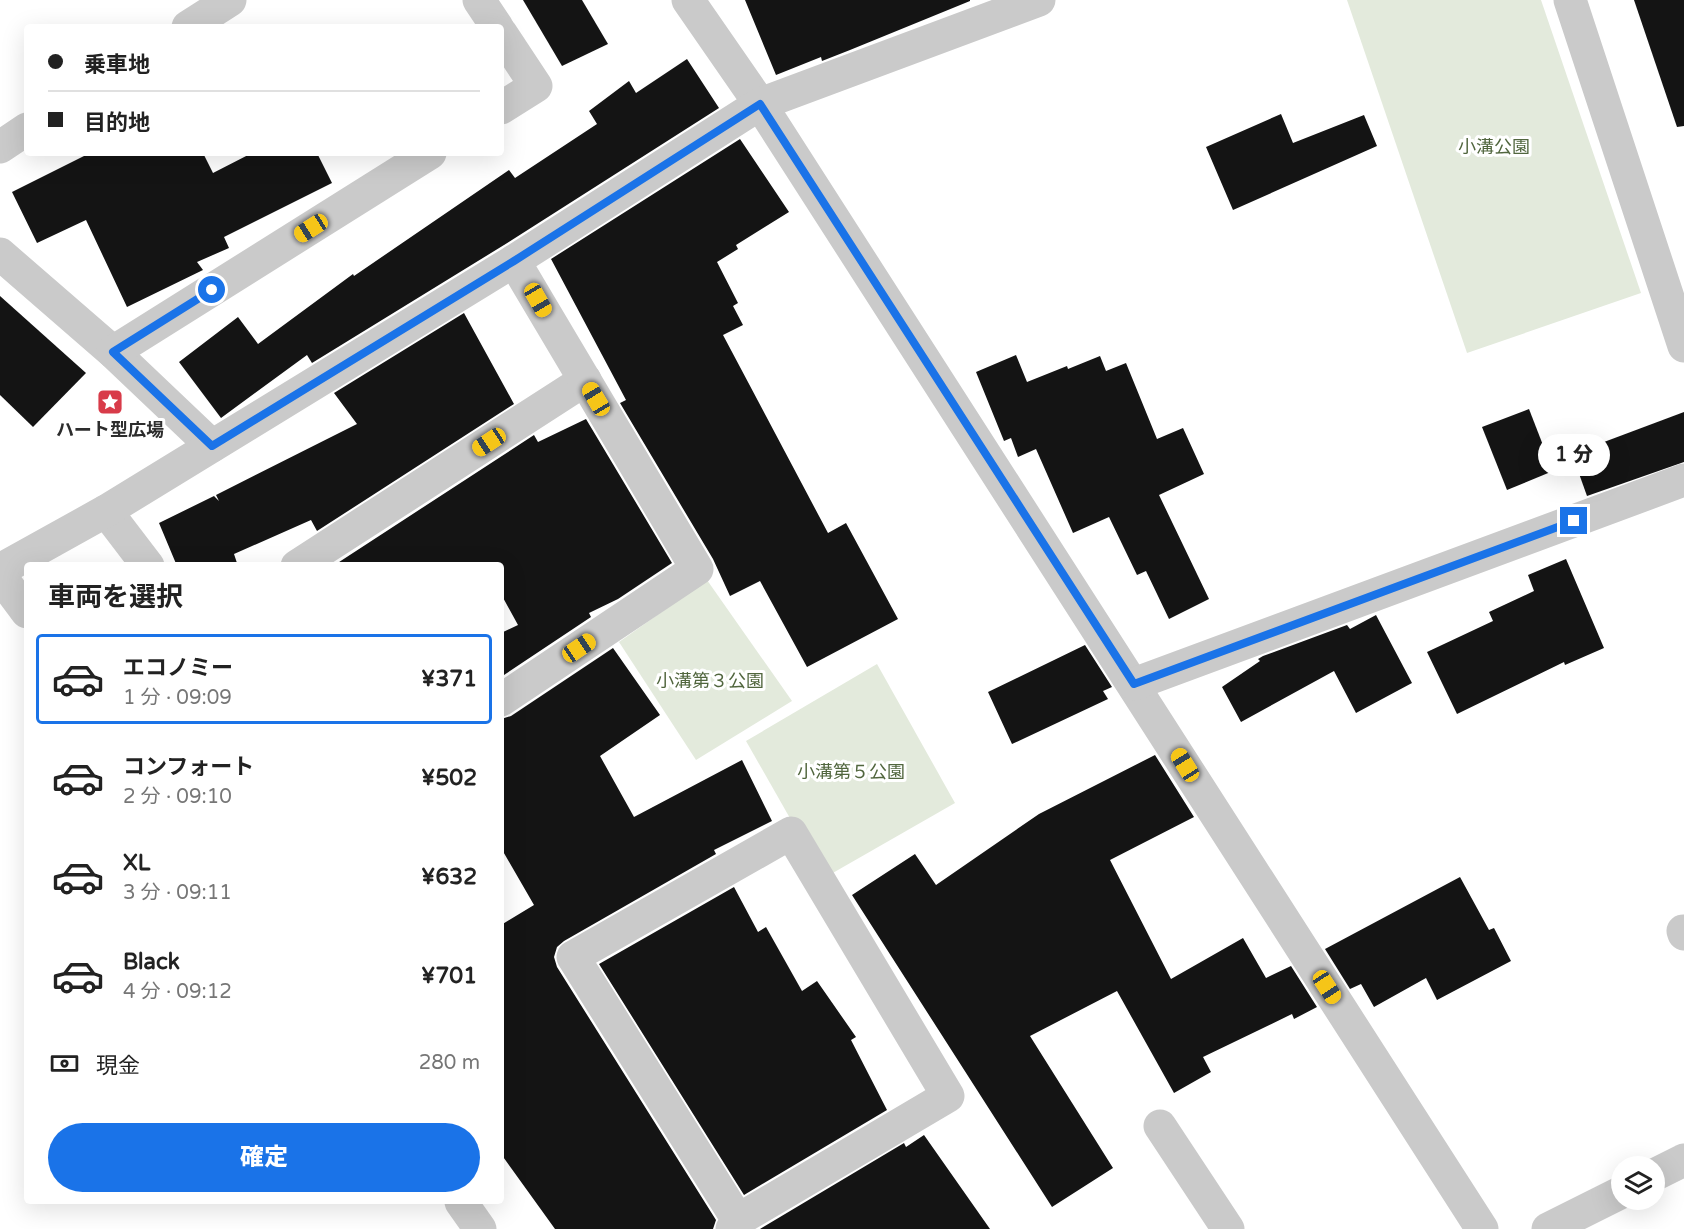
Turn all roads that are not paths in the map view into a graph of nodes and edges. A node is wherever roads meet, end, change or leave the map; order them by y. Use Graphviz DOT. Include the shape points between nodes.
graph roads {
  1 [pos="230,0"];
  2 [pos="479,0"];
  3 [pos="688,0"];
  4 [pos="1039,0"];
  5 [pos="1570,0"];
  6 [pos="193,24"];
  7 [pos="495,24"];
  8 [pos="504,38"];
  9 [pos="760,104"];
  10 [pos="504,106"];
  11 [pos="24,131"];
  12 [pos="0,147"];
  13 [pos="425,156"];
  14 [pos="0,254"];
  15 [pos="514,261"];
  16 [pos="1684,346"];
  17 [pos="113,352"];
  18 [pos="585,380"];
  19 [pos="212,446"];
  20 [pos="1684,480"];
  21 [pos="106,511"];
  22 [pos="145,562"];
  23 [pos="303,562"];
  24 [pos="0,570"];
  25 [pos="0,576"];
  26 [pos="24,608"];
  27 [pos="1134,684"];
  28 [pos="504,698"];
  29 [pos="1160,1126"];
  30 [pos="1684,1160"];
  31 [pos="1665,1170"];
  32 [pos="1611,1198"];
  33 [pos="462,1204"];
  34 [pos="735,1224"];
  35 [pos="480,1229"];
  36 [pos="1228,1229"];
  37 [pos="1482,1229"];
  38 [pos="1548,1229"];
  1 -- 6 [label="street"];
  2 -- 7 [label="street"];
  3 -- 9 [label="street"];
  4 -- 9 [label="street"];
  5 -- 16 [label="street"];
  8 -- 10 [label="street" via="536,86"];
  9 -- 15 [label="street"];
  9 -- 27 [label="street"];
  11 -- 12 [label="street"];
  13 -- 17 [label="street"];
  14 -- 17 [label="street"];
  15 -- 18 [label="street"];
  15 -- 19 [label="street"];
  17 -- 19 [label="street"];
  18 -- 23 [label="street"];
  18 -- 28 [label="street" via="697,569"];
  19 -- 21 [label="street"];
  20 -- 27 [label="street"];
  21 -- 22 [label="street"];
  21 -- 24 [label="street"];
  25 -- 26 [label="street"];
  27 -- 37 [label="street"];
  29 -- 36 [label="street"];
  30 -- 31 [label="street"];
  32 -- 38 [label="street"];
  33 -- 35 [label="street"];
  34 -- 34 [label="street" via="948,1096 791,833 573,957"];
}
